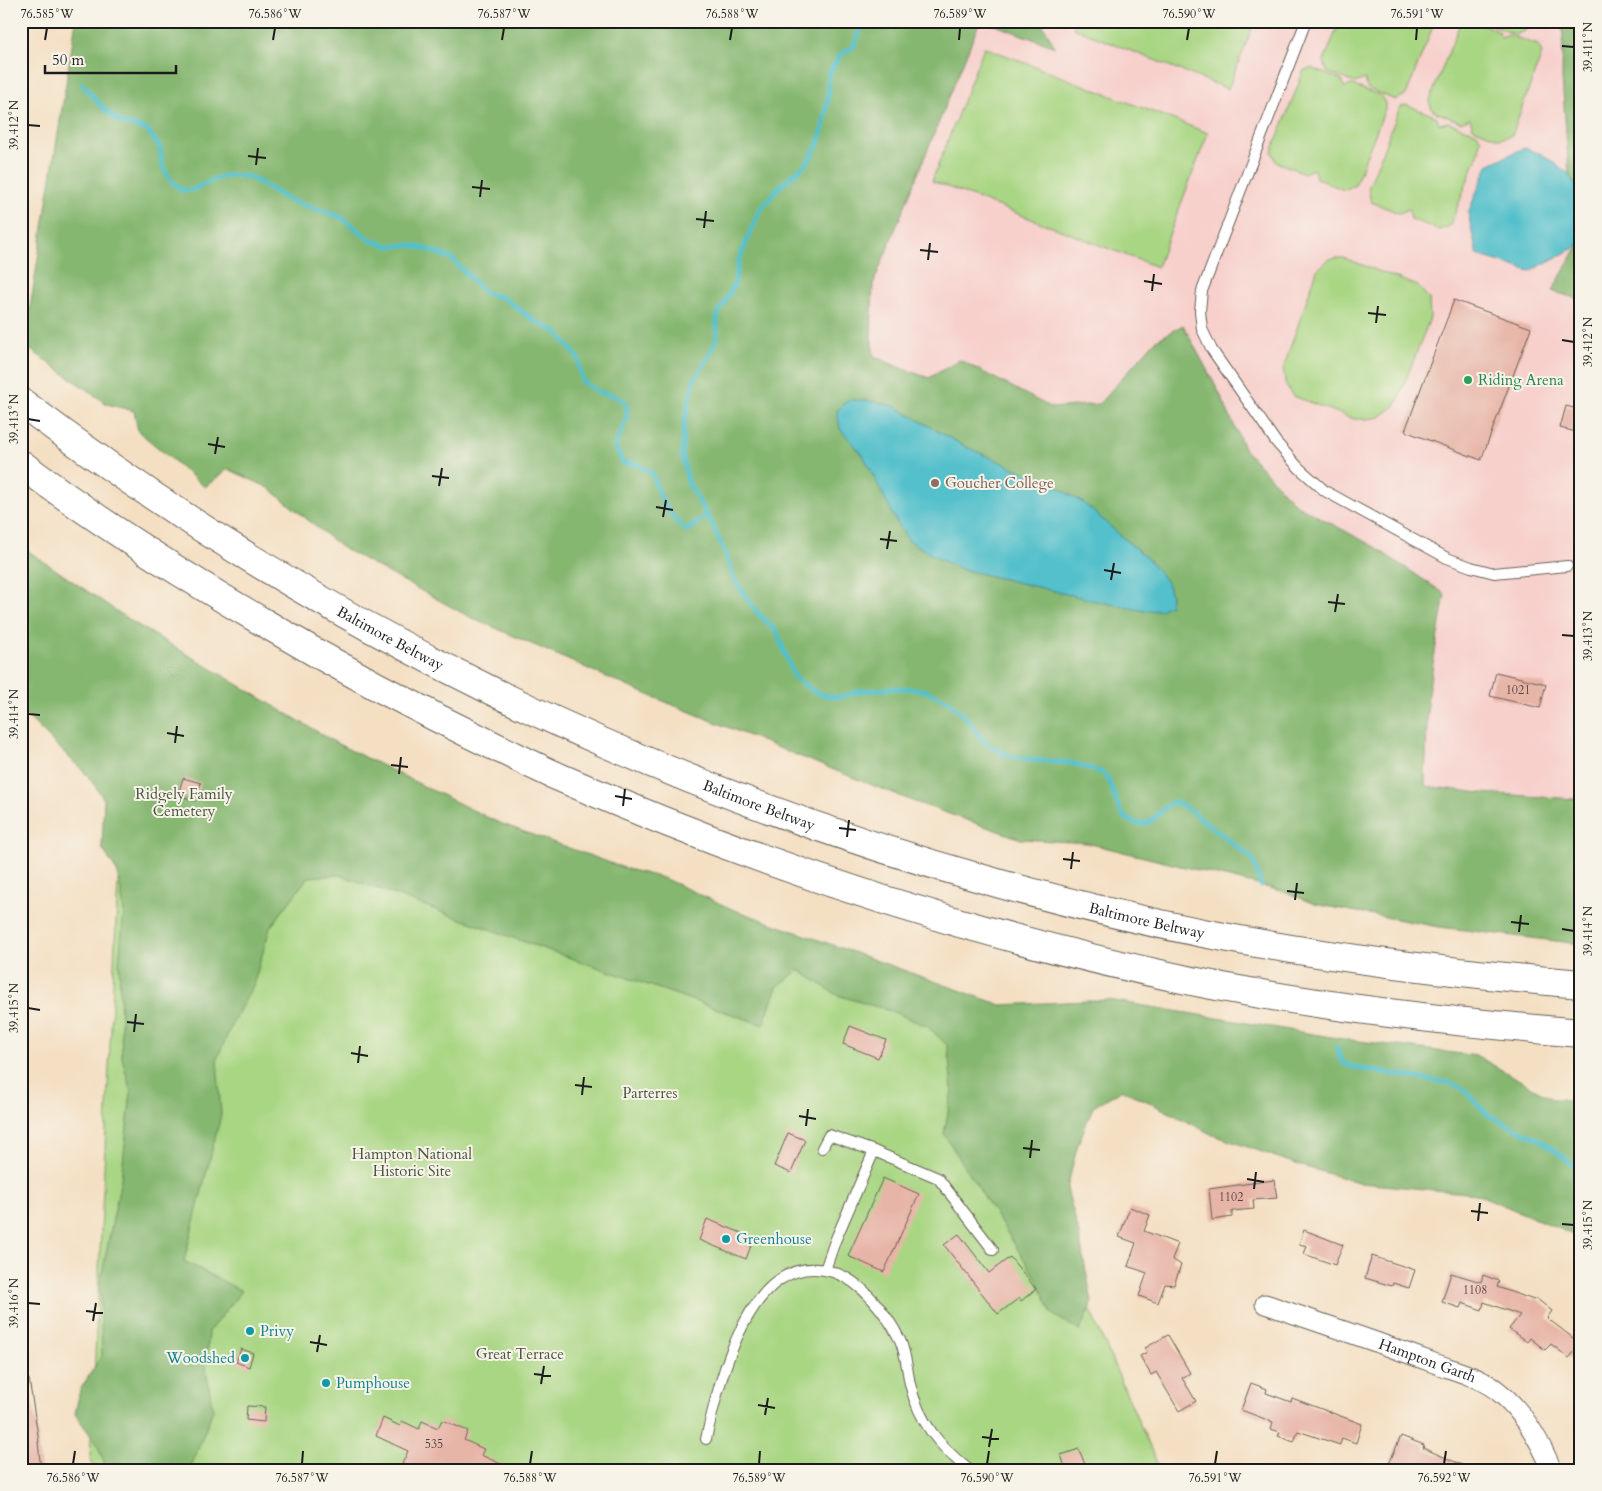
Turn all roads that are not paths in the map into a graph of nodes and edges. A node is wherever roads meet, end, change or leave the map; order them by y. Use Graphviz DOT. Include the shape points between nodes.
graph roads {
  1 [pos="1306,21"];
  2 [pos="21,402"];
  3 [pos="21,464"];
  4 [pos="1567,566"];
  5 [pos="1581,984"];
  6 [pos="1581,1033"];
  7 [pos="822,1148"];
  8 [pos="874,1151"];
  9 [pos="994,1250"];
  10 [pos="825,1270"];
  11 [pos="1265,1304"];
  12 [pos="706,1439"];
  13 [pos="969,1470"];
  14 [pos="1552,1470"];
  1 -- 4 [label="lane" via="1202,291 1202,329 1212,350 1276,442 1326,491 1447,558 1471,567 1494,573"];
  2 -- 5 [label="highway, Baltimore Beltway" via="235,548 348,615 460,676 690,780 836,834 943,868 1062,901 1201,933 1338,957 1483,976"];
  3 -- 6 [label="highway" via="211,592 438,719 566,781 824,882 1048,948 1191,981 1332,1005"];
  7 -- 8 [label="lane" via="829,1135"];
  8 -- 9 [label="lane" via="938,1178"];
  8 -- 10 [label="lane"];
  10 -- 12 [label="lane" via="806,1269 791,1273 773,1284 758,1301 729,1354"];
  10 -- 13 [label="lane" via="840,1274 861,1287 879,1308 900,1341 916,1408 932,1434"];
  11 -- 14 [label="street, Hampton Garth" via="1476,1378 1498,1391 1524,1418"];
}
